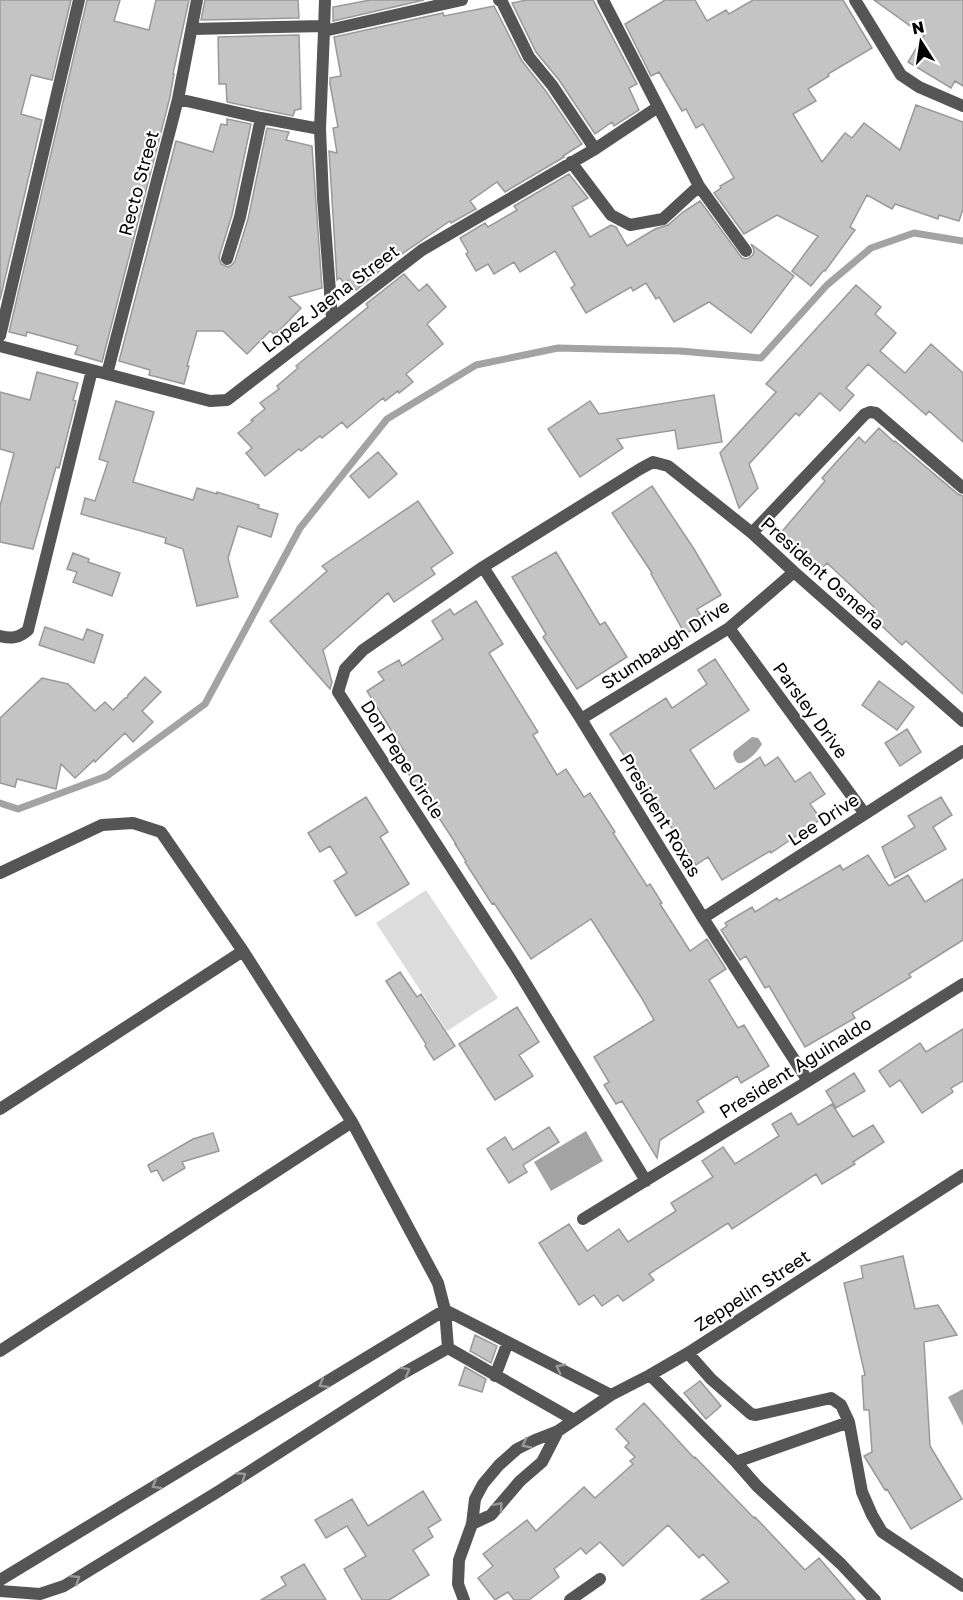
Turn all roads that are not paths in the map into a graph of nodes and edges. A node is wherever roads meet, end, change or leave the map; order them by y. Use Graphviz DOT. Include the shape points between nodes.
graph roads {
  1 [pos="79,0"];
  2 [pos="197,0"];
  3 [pos="325,0"];
  4 [pos="462,0"];
  5 [pos="499,0"];
  6 [pos="603,0"];
  7 [pos="855,0"];
  8 [pos="192,29"];
  9 [pos="324,29"];
  10 [pos="178,99"];
  11 [pos="963,106"];
  12 [pos="658,107"];
  13 [pos="261,118"];
  14 [pos="320,129"];
  15 [pos="595,149"];
  16 [pos="570,162"];
  17 [pos="699,186"];
  18 [pos="746,251"];
  19 [pos="227,259"];
  20 [pos="332,318"];
  21 [pos="0,336"];
  22 [pos="0,346"];
  23 [pos="92,370"];
  24 [pos="107,374"];
  25 [pos="653,462"];
  26 [pos="963,488"];
  27 [pos="752,533"];
  28 [pos="483,567"];
  29 [pos="794,572"];
  30 [pos="729,628"];
  31 [pos="0,636"];
  32 [pos="581,719"];
  33 [pos="963,721"];
  34 [pos="963,752"];
  35 [pos="865,814"];
  36 [pos="0,873"];
  37 [pos="703,918"];
  38 [pos="243,951"];
  39 [pos="963,984"];
  40 [pos="808,1081"];
  41 [pos="0,1109"];
  42 [pos="352,1122"];
  43 [pos="963,1175"];
  44 [pos="646,1181"];
  45 [pos="583,1219"];
  46 [pos="445,1310"];
  47 [pos="508,1342"];
  48 [pos="448,1348"];
  49 [pos="0,1351"];
  50 [pos="688,1353"];
  51 [pos="650,1375"];
  52 [pos="495,1376"];
  53 [pos="611,1395"];
  54 [pos="574,1420"];
  55 [pos="849,1422"];
  56 [pos="558,1431"];
  57 [pos="736,1462"];
  58 [pos="472,1524"];
  59 [pos="600,1579"];
  60 [pos="0,1580"];
  61 [pos="963,1586"];
  62 [pos="0,1591"];
  63 [pos="464,1600"];
  64 [pos="570,1600"];
  65 [pos="875,1600"];
  1 -- 21 [label="street"];
  2 -- 8 [label="street, Recto Street"];
  3 -- 9 [label="street"];
  4 -- 9 [label="street"];
  5 -- 15 [label="street" via="529,57"];
  6 -- 12 [label="street"];
  7 -- 11 [label="street" via="901,75"];
  8 -- 9 [label="street"];
  8 -- 10 [label="street, Recto Street"];
  9 -- 14 [label="street"];
  10 -- 13 [label="street"];
  10 -- 24 [label="street, Recto Street"];
  12 -- 15 [label="street, Lopez Jaena Street"];
  12 -- 17 [label="street"];
  13 -- 14 [label="street"];
  13 -- 19 [label="street"];
  14 -- 20 [label="street"];
  15 -- 16 [label="street, Lopez Jaena Street"];
  16 -- 17 [label="street" via="612,215 630,225 663,219"];
  16 -- 20 [label="street, Lopez Jaena Street" via="422,250"];
  17 -- 18 [label="street"];
  20 -- 24 [label="street, Lopez Jaena Street" via="227,400 210,401"];
  22 -- 23 [label="street, Lopez Jaena Street"];
  23 -- 24 [label="street, Lopez Jaena Street"];
  23 -- 31 [label="street" via="28,630 21,636"];
  25 -- 27 [label="street, President Osmeña" via="668,466"];
  25 -- 28 [label="street, Don Pepe Circle"];
  26 -- 27 [label="street" via="876,413 870,412"];
  27 -- 29 [label="street, President Osmeña"];
  28 -- 32 [label="street, President Roxas"];
  28 -- 44 [label="street, Don Pepe Circle" via="363,650 345,669 338,692 515,966"];
  29 -- 30 [label="street, Stumbaugh Drive"];
  29 -- 33 [label="street, President Osmeña"];
  30 -- 32 [label="street, Stumbaugh Drive"];
  30 -- 35 [label="street, Parsley Drive"];
  32 -- 37 [label="street, President Roxas"];
  34 -- 35 [label="street, Lee Drive"];
  35 -- 37 [label="street, Lee Drive"];
  36 -- 38 [label="street" via="102,825 133,823 161,831"];
  37 -- 40 [label="street, President Roxas"];
  38 -- 41 [label="street"];
  38 -- 42 [label="street"];
  39 -- 40 [label="street, President Aguinaldo"];
  40 -- 44 [label="street, President Aguinaldo"];
  42 -- 46 [label="street" via="438,1283"];
  42 -- 49 [label="street"];
  43 -- 50 [label="street, Zeppelin Street"];
  44 -- 45 [label="street, President Aguinaldo"];
  46 -- 47 [label="street"];
  46 -- 48 [label="street"];
  46 -- 60 [label="street, one-way"];
  47 -- 52 [label="street"];
  53 -- 47 [label="street, one-way"];
  48 -- 52 [label="street"];
  62 -- 48 [label="street, one-way" via="40,1594 64,1586"];
  50 -- 51 [label="street, Zeppelin Street"];
  50 -- 55 [label="street" via="751,1414 831,1398 841,1405"];
  51 -- 53 [label="street, Zeppelin Street"];
  51 -- 57 [label="street"];
  52 -- 54 [label="street"];
  53 -- 54 [label="street, Zeppelin Street"];
  54 -- 56 [label="street, Zeppelin Street"];
  55 -- 57 [label="street"];
  55 -- 61 [label="street" via="862,1491 882,1532"];
  58 -- 56 [label="street, one-way" via="491,1515 542,1462"];
  56 -- 58 [label="street, Zeppelin Street, one-way" via="517,1449 500,1465 475,1499"];
  57 -- 65 [label="street"];
  58 -- 63 [label="street, Zeppelin Street" via="459,1560 458,1584"];
  59 -- 64 [label="street"];
}
